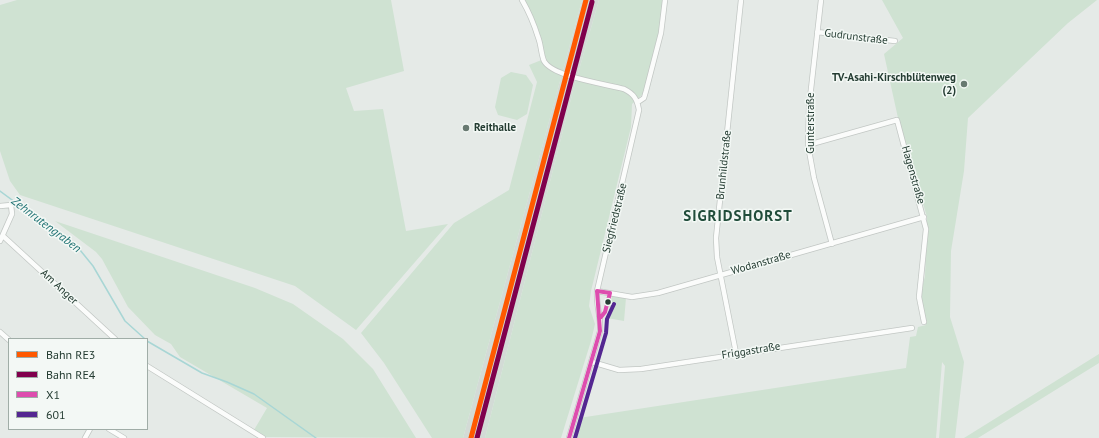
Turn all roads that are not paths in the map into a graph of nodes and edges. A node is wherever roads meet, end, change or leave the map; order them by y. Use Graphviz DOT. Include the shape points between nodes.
graph roads {
  1 [pos="522,0"];
  2 [pos="665,0"];
  3 [pos="741,0"];
  4 [pos="821,0"];
  5 [pos="818,32"];
  6 [pos="894,41"];
  7 [pos="638,102"];
  8 [pos="808,145"];
  9 [pos="0,206"];
  10 [pos="924,217"];
  11 [pos="3,236"];
  12 [pos="0,241"];
  13 [pos="832,244"];
  14 [pos="720,275"];
  15 [pos="597,291"];
  16 [pos="924,322"];
  17 [pos="912,328"];
  18 [pos="0,332"];
  19 [pos="114,338"];
  20 [pos="8,339"];
  21 [pos="736,353"];
  22 [pos="592,362"];
  23 [pos="148,367"];
  24 [pos="111,430"];
  25 [pos="124,438"];
  26 [pos="263,438"];
  27 [pos="568,438"];
  1 -- 7 [label="street" via="530,13 544,59 550,68 563,75 624,89 632,93"];
  2 -- 7 [label="street, Siegfriedstraße" via="661,33 646,91 644,98"];
  3 -- 14 [label="street, Brunhildstraße" via="716,238"];
  4 -- 5 [label="street, Gunterstraße"];
  5 -- 6 [label="street, Gudrunstraße"];
  5 -- 8 [label="street, Gunterstraße" via="809,107"];
  7 -- 15 [label="street, Siegfriedstraße" via="638,118"];
  8 -- 10 [label="street, Hagenstraße" via="897,120"];
  8 -- 13 [label="street, Gunterstraße"];
  9 -- 11 [label="street" via="11,206 12,214"];
  10 -- 13 [label="street, Wodanstraße"];
  10 -- 16 [label="street, Hagenstraße" via="925,250 919,297"];
  11 -- 12 [label="street"];
  11 -- 19 [label="street, Am Anger"];
  13 -- 14 [label="street, Wodanstraße"];
  14 -- 15 [label="street, Wodanstraße" via="658,293 632,297"];
  14 -- 21 [label="street, Brunhildstraße"];
  15 -- 22 [label="street, Siegfriedstraße" via="601,316 600,331"];
  17 -- 21 [label="street, Friggastraße"];
  18 -- 20 [label="street"];
  21 -- 22 [label="street, Friggastraße" via="641,369 619,370"];
  22 -- 27 [label="street, Siegfriedstraße"];
  23 -- 26 [label="street"];
  24 -- 25 [label="street"];
}
